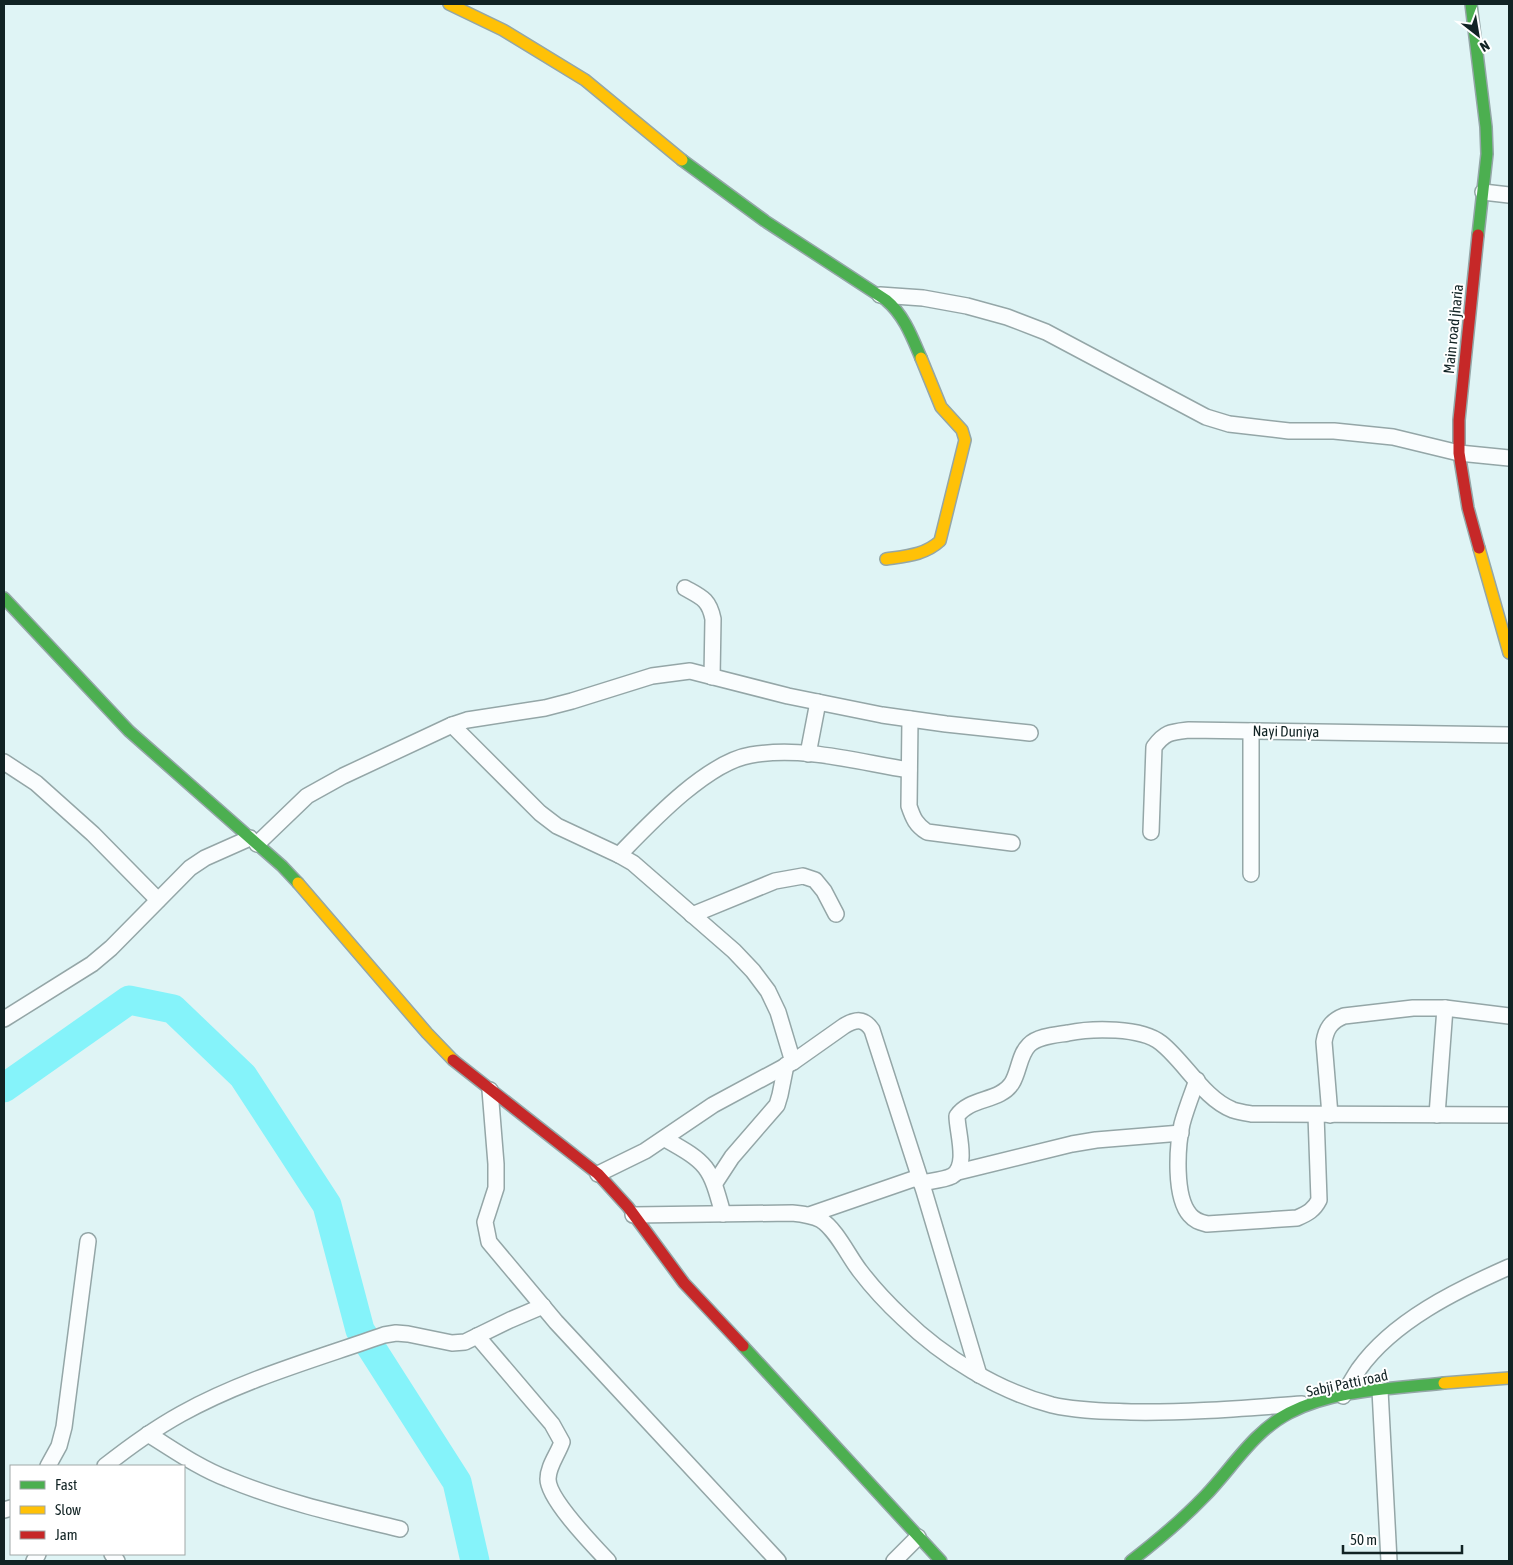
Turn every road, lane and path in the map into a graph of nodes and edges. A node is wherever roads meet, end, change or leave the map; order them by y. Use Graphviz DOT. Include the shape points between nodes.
graph roads {
  1 [pos="449,4"];
  2 [pos="1471,4"];
  3 [pos="1483,192"];
  4 [pos="1509,195"];
  5 [pos="880,295"];
  6 [pos="1459,453"];
  7 [pos="1509,458"];
  8 [pos="886,559"];
  9 [pos="685,588"];
  10 [pos="4,598"];
  11 [pos="1509,653"];
  12 [pos="712,677"];
  13 [pos="818,702"];
  14 [pos="910,719"];
  15 [pos="452,725"];
  16 [pos="1251,731"];
  17 [pos="1030,733"];
  18 [pos="1509,735"];
  19 [pos="808,754"];
  20 [pos="4,762"];
  21 [pos="910,770"];
  22 [pos="1151,832"];
  23 [pos="254,841"];
  24 [pos="1012,843"];
  25 [pos="619,855"];
  26 [pos="1251,874"];
  27 [pos="158,900"];
  28 [pos="836,914"];
  29 [pos="692,915"];
  30 [pos="1445,1008"];
  31 [pos="1509,1016"];
  32 [pos="4,1019"];
  33 [pos="789,1064"];
  34 [pos="1197,1080"];
  35 [pos="490,1090"];
  36 [pos="1323,1115"];
  37 [pos="1437,1115"];
  38 [pos="1509,1115"];
  39 [pos="1181,1133"];
  40 [pos="665,1139"];
  41 [pos="958,1172"];
  42 [pos="598,1174"];
  43 [pos="920,1180"];
  44 [pos="715,1183"];
  45 [pos="723,1214"];
  46 [pos="633,1215"];
  47 [pos="809,1215"];
  48 [pos="88,1241"];
  49 [pos="1509,1267"];
  50 [pos="543,1306"];
  51 [pos="477,1336"];
  52 [pos="979,1375"];
  53 [pos="1509,1378"];
  54 [pos="1380,1390"];
  55 [pos="1343,1396"];
  56 [pos="1310,1403"];
  57 [pos="148,1434"];
  58 [pos="49,1465"];
  59 [pos="106,1465"];
  60 [pos="400,1530"];
  61 [pos="918,1537"];
  62 [pos="608,1561"];
  63 [pos="778,1561"];
  64 [pos="894,1561"];
  65 [pos="941,1561"];
  66 [pos="1131,1561"];
  67 [pos="1389,1561"];
  1 -- 5 [label="street" via="503,30 585,80 673,153 764,221"];
  2 -- 3 [label="street, Main road jharia" via="1486,127"];
  3 -- 4 [label="street"];
  3 -- 6 [label="street, Main road jharia" via="1459,420"];
  5 -- 6 [label="street" via="923,298 1006,317 1046,332 1206,417 1229,424 1393,437"];
  5 -- 8 [label="street" via="895,308 903,321 940,406 962,430 965,440 940,541 927,551"];
  6 -- 7 [label="street"];
  6 -- 11 [label="street, Main road jharia" via="1468,508"];
  9 -- 12 [label="street" via="702,597 711,610"];
  10 -- 23 [label="street" via="129,731"];
  12 -- 13 [label="street"];
  12 -- 15 [label="street" via="690,672 652,676 544,708"];
  13 -- 14 [label="street"];
  13 -- 19 [label="street"];
  14 -- 17 [label="street"];
  14 -- 21 [label="street"];
  15 -- 23 [label="street" via="307,796"];
  15 -- 25 [label="street" via="540,813 557,826"];
  16 -- 18 [label="street, Nayi Duniya"];
  16 -- 22 [label="street, Nayi Duniya" via="1189,730 1170,732 1160,738 1154,747"];
  16 -- 26 [label="street"];
  19 -- 21 [label="street"];
  19 -- 25 [label="street" via="750,755 732,761 676,799"];
  20 -- 27 [label="street" via="36,783 93,834"];
  21 -- 24 [label="street" via="909,806 919,827 927,832"];
  23 -- 27 [label="street" via="205,858 190,868"];
  23 -- 35 [label="street" via="308,894 426,1033"];
  25 -- 29 [label="street" via="633,863"];
  27 -- 32 [label="street" via="92,964"];
  28 -- 29 [label="street" via="815,880 803,876 775,881"];
  29 -- 33 [label="street" via="734,951 768,991 785,1033"];
  30 -- 31 [label="street"];
  30 -- 36 [label="street" via="1413,1008 1334,1020 1325,1031"];
  30 -- 37 [label="street"];
  33 -- 40 [label="street" via="713,1105"];
  33 -- 43 [label="street" via="854,1021 868,1023"];
  33 -- 44 [label="street" via="777,1105 732,1157"];
  34 -- 36 [label="street" via="1232,1110 1252,1114"];
  34 -- 39 [label="street"];
  34 -- 41 [label="street" via="1161,1043 1138,1033 1080,1031 1038,1039 1025,1050 1012,1084 1003,1092 967,1106 957,1116 962,1158"];
  35 -- 42 [label="street"];
  35 -- 50 [label="street" via="496,1188 485,1222 486,1234 489,1242"];
  36 -- 37 [label="street"];
  36 -- 39 [label="street" via="1319,1200 1315,1208 1297,1218 1197,1222 1189,1214 1181,1193 1178,1162"];
  37 -- 38 [label="street"];
  39 -- 41 [label="street" via="1072,1144"];
  40 -- 42 [label="street"];
  40 -- 44 [label="street" via="695,1156"];
  41 -- 43 [label="street" via="950,1177"];
  42 -- 46 [label="street"];
  43 -- 47 [label="street"];
  43 -- 52 [label="street"];
  44 -- 45 [label="street"];
  45 -- 46 [label="street"];
  45 -- 47 [label="street"];
  46 -- 61 [label="street" via="684,1283"];
  47 -- 52 [label="street" via="823,1221 860,1271 905,1320"];
  48 -- 58 [label="street" via="64,1426 59,1446"];
  49 -- 55 [label="street" via="1406,1323 1374,1351"];
  50 -- 51 [label="street"];
  50 -- 63 [label="street"];
  51 -- 57 [label="street" via="465,1342 452,1343 408,1334 384,1335 223,1393"];
  51 -- 62 [label="street" via="556,1429 562,1442 550,1467 548,1480 574,1522"];
  52 -- 56 [label="street" via="1015,1393 1053,1405 1105,1412 1175,1413"];
  53 -- 54 [label="street, Sabji Patti road"];
  54 -- 55 [label="street, Sabji Patti road"];
  54 -- 67 [label="street"];
  55 -- 56 [label="street, Sabji Patti road"];
  56 -- 66 [label="street, Sabji Patti road" via="1263,1431 1205,1496 1161,1538"];
  57 -- 59 [label="street"];
  57 -- 60 [label="street" via="226,1479"];
  61 -- 64 [label="street"];
  61 -- 65 [label="street"];
}
